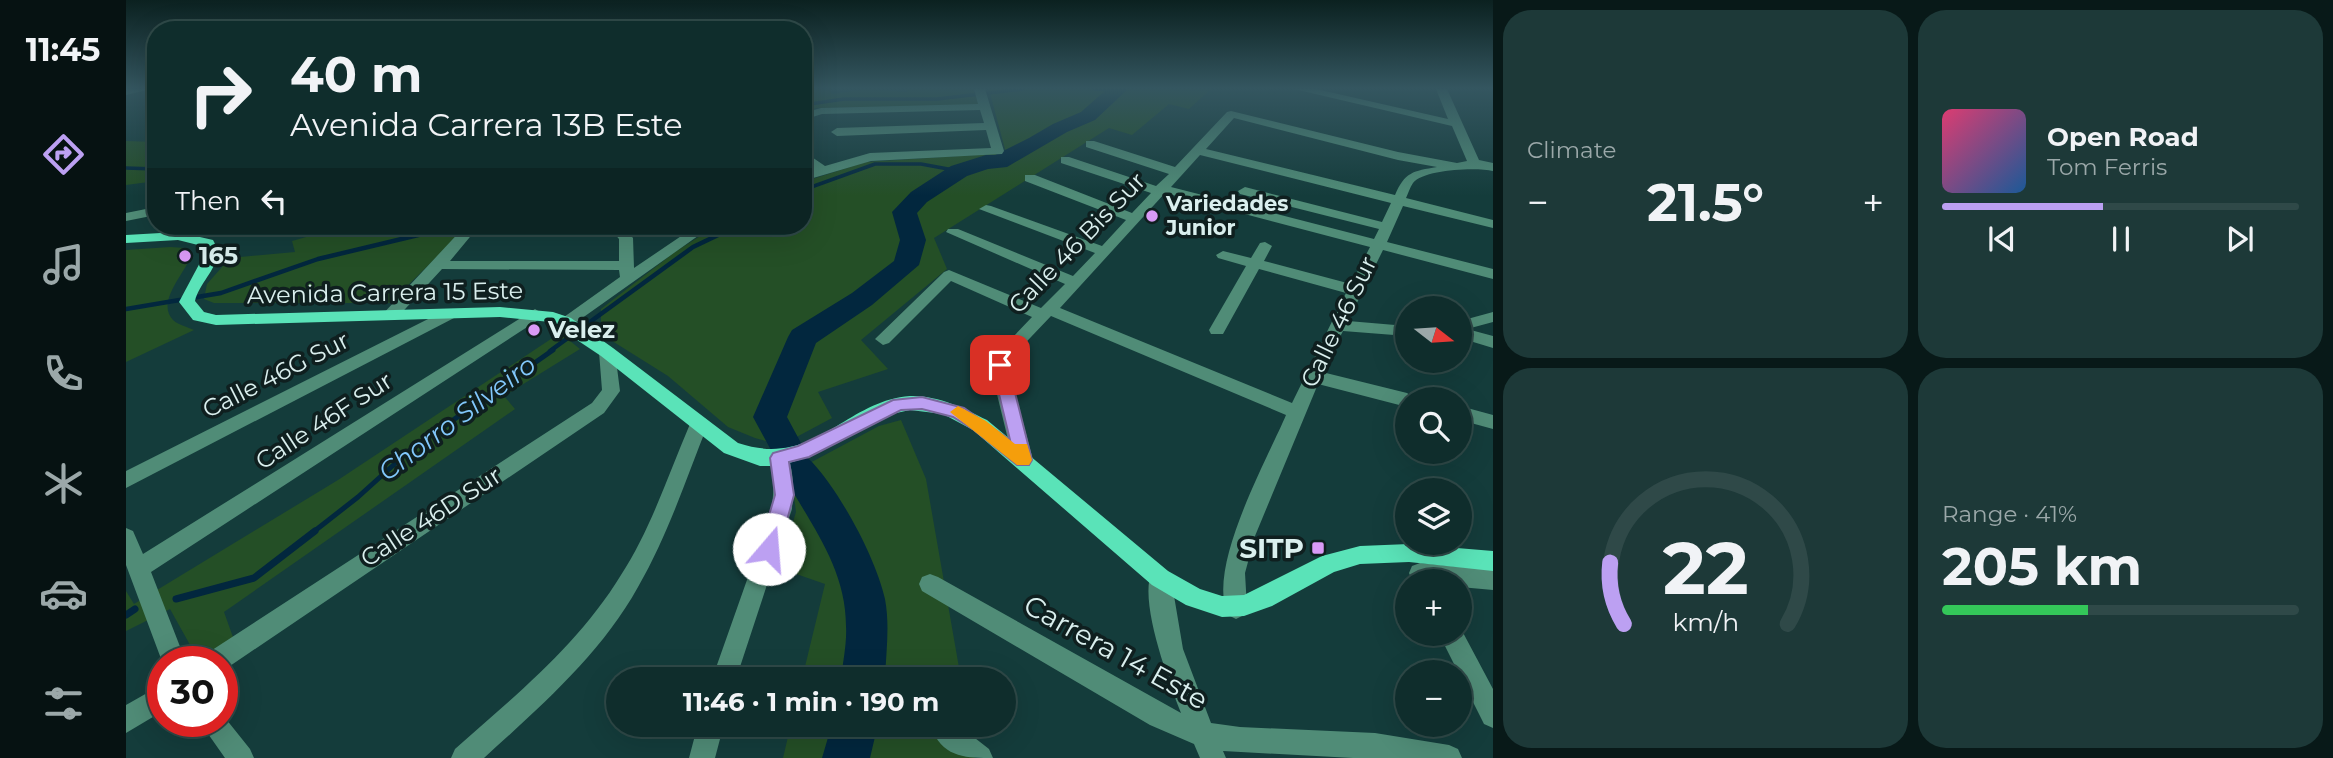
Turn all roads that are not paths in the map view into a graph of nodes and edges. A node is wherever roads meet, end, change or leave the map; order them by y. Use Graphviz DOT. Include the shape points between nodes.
graph roads {
  1 [pos="1220,124"];
  2 [pos="1271,124"];
  3 [pos="1457,124"];
  4 [pos="991,126"];
  5 [pos="1090,144"];
  6 [pos="1197,150"];
  7 [pos="870,157"];
  8 [pos="1065,160"];
  9 [pos="812,162"];
  10 [pos="1474,163"];
  11 [pos="1258,166"];
  12 [pos="1456,166"];
  13 [pos="1493,167"];
  14 [pos="822,170"];
  15 [pos="1176,172"];
  16 [pos="812,174"];
  17 [pos="1030,178"];
  18 [pos="1160,190"];
  19 [pos="1245,191"];
  20 [pos="1400,199"];
  21 [pos="1230,207"];
  22 [pos="986,209"];
  23 [pos="147,213"];
  24 [pos="126,217"];
  25 [pos="1133,218"];
  26 [pos="1493,223"];
  27 [pos="1387,227"];
  28 [pos="953,232"];
  29 [pos="464,235"];
  30 [pos="623,235"];
  31 [pos="686,235"];
  32 [pos="126,239"];
  33 [pos="1378,244"];
  34 [pos="1265,247"];
  35 [pos="1102,251"];
  36 [pos="1223,255"];
  37 [pos="1255,264"];
  38 [pos="436,265"];
  39 [pos="627,272"];
  40 [pos="1493,274"];
  41 [pos="1074,283"];
  42 [pos="1354,290"];
  43 [pos="1045,312"];
  44 [pos="448,314"];
  45 [pos="535,314"];
  46 [pos="389,316"];
  47 [pos="1493,317"];
  48 [pos="1472,323"];
  49 [pos="569,324"];
  50 [pos="1336,325"];
  51 [pos="1217,330"];
  52 [pos="1395,330"];
  53 [pos="1472,336"];
  54 [pos="883,339"];
  55 [pos="1493,342"];
  56 [pos="599,346"];
  57 [pos="1312,376"];
  58 [pos="1395,397"];
  59 [pos="1296,412"];
  60 [pos="1472,416"];
  61 [pos="1493,422"];
  62 [pos="699,424"];
  63 [pos="779,458"];
  64 [pos="1023,460"];
  65 [pos="126,480"];
  66 [pos="126,537"];
  67 [pos="1493,561"];
  68 [pos="139,568"];
  69 [pos="1416,569"];
  70 [pos="1427,569"];
  71 [pos="1472,577"];
  72 [pos="1160,578"];
  73 [pos="1493,580"];
  74 [pos="930,584"];
  75 [pos="1236,608"];
  76 [pos="168,646"];
  77 [pos="1457,646"];
  78 [pos="238,647"];
  79 [pos="728,667"];
  80 [pos="147,706"];
  81 [pos="1493,715"];
  82 [pos="126,720"];
  83 [pos="225,737"];
  84 [pos="708,737"];
  85 [pos="953,737"];
  86 [pos="1208,746"];
  87 [pos="241,758"];
  88 [pos="464,758"];
  89 [pos="702,758"];
  90 [pos="980,758"];
  91 [pos="1449,758"];
  1 -- 6 [label="street, Calle 46 Bis Sur"];
  2 -- 12 [label="street, Calle 46 Bis Sur"];
  3 -- 10 [label="street"];
  4 -- 7 [label="street" via="998,151"];
  4 -- 7 [label="street" via="837,132"];
  5 -- 15 [label="street"];
  6 -- 11 [label="street"];
  6 -- 15 [label="street, Calle 46 Bis Sur"];
  7 -- 14 [label="street"];
  8 -- 18 [label="street"];
  9 -- 14 [label="street"];
  10 -- 12 [label="street, Calle 46 Sur"];
  10 -- 13 [label="street"];
  11 -- 19 [label="street"];
  11 -- 20 [label="street"];
  12 -- 20 [label="street, Calle 46 Sur" via="1413,176"];
  14 -- 16 [label="street"];
  15 -- 18 [label="street, Calle 46 Bis Sur"];
  17 -- 25 [label="street"];
  18 -- 21 [label="street"];
  18 -- 25 [label="street, Calle 46 Bis Sur"];
  19 -- 21 [label="street"];
  19 -- 27 [label="street"];
  20 -- 26 [label="street"];
  20 -- 27 [label="street, Calle 46 Sur"];
  21 -- 33 [label="street"];
  22 -- 35 [label="street"];
  23 -- 24 [label="street"];
  25 -- 35 [label="street, Calle 46 Bis Sur"];
  27 -- 33 [label="street, Calle 46 Sur"];
  28 -- 41 [label="street"];
  29 -- 38 [label="street"];
  30 -- 39 [label="street"];
  31 -- 39 [label="street"];
  32 -- 46 [label="main road, Avenida Carrera 15 Este" via="178,236 208,243 211,258 188,299 193,312 216,320"];
  33 -- 40 [label="street"];
  33 -- 42 [label="street, Calle 46 Sur"];
  34 -- 37 [label="street"];
  35 -- 41 [label="street, Calle 46 Bis Sur"];
  36 -- 37 [label="street"];
  37 -- 42 [label="street"];
  37 -- 51 [label="street"];
  38 -- 39 [label="street"];
  38 -- 46 [label="street"];
  39 -- 49 [label="street"];
  41 -- 43 [label="street, Calle 46 Bis Sur"];
  42 -- 50 [label="street, Calle 46 Sur"];
  43 -- 54 [label="street" via="949,275"];
  43 -- 59 [label="street"];
  43 -- 64 [label="street, Calle 46 Bis Sur" via="1008,348 1000,365"];
  44 -- 45 [label="main road, Avenida Carrera 15 Este"];
  44 -- 46 [label="main road, Avenida Carrera 15 Este"];
  44 -- 65 [label="street, Calle 46G Sur"];
  45 -- 49 [label="main road, Avenida Carrera 15 Este"];
  45 -- 68 [label="street, Calle 46F Sur"];
  47 -- 48 [label="street"];
  49 -- 56 [label="main road, Avenida Carrera 15 Este"];
  50 -- 52 [label="street"];
  50 -- 57 [label="street, Calle 46 Sur"];
  53 -- 55 [label="street"];
  56 -- 62 [label="main road, Avenida Carrera 15 Este"];
  56 -- 78 [label="street, Calle 46D Sur" via="611,391 598,408"];
  57 -- 58 [label="street"];
  57 -- 59 [label="street, Calle 46 Sur"];
  59 -- 75 [label="street, Calle 46 Sur" via="1238,552"];
  60 -- 61 [label="street"];
  62 -- 63 [label="main road, Avenida Carrera 15 Este" via="744,454"];
  62 -- 88 [label="street" via="646,553 612,607 557,673"];
  63 -- 64 [label="main road" via="802,452 910,402 958,412"];
  63 -- 79 [label="street" via="784,481 782,509"];
  64 -- 72 [label="main road"];
  66 -- 68 [label="street"];
  67 -- 70 [label="main road"];
  68 -- 76 [label="street"];
  69 -- 75 [label="main road" via="1369,554 1342,560 1267,598"];
  71 -- 73 [label="street"];
  72 -- 75 [label="main road" via="1200,602"];
  72 -- 86 [label="street" via="1170,651"];
  74 -- 86 [label="street, Carrera 14 Este"];
  77 -- 81 [label="street"];
  80 -- 82 [label="street"];
  83 -- 87 [label="street"];
  84 -- 89 [label="street"];
  85 -- 90 [label="street"];
  86 -- 91 [label="street, Carrera 14 Este" via="1240,740 1375,746"];
}
